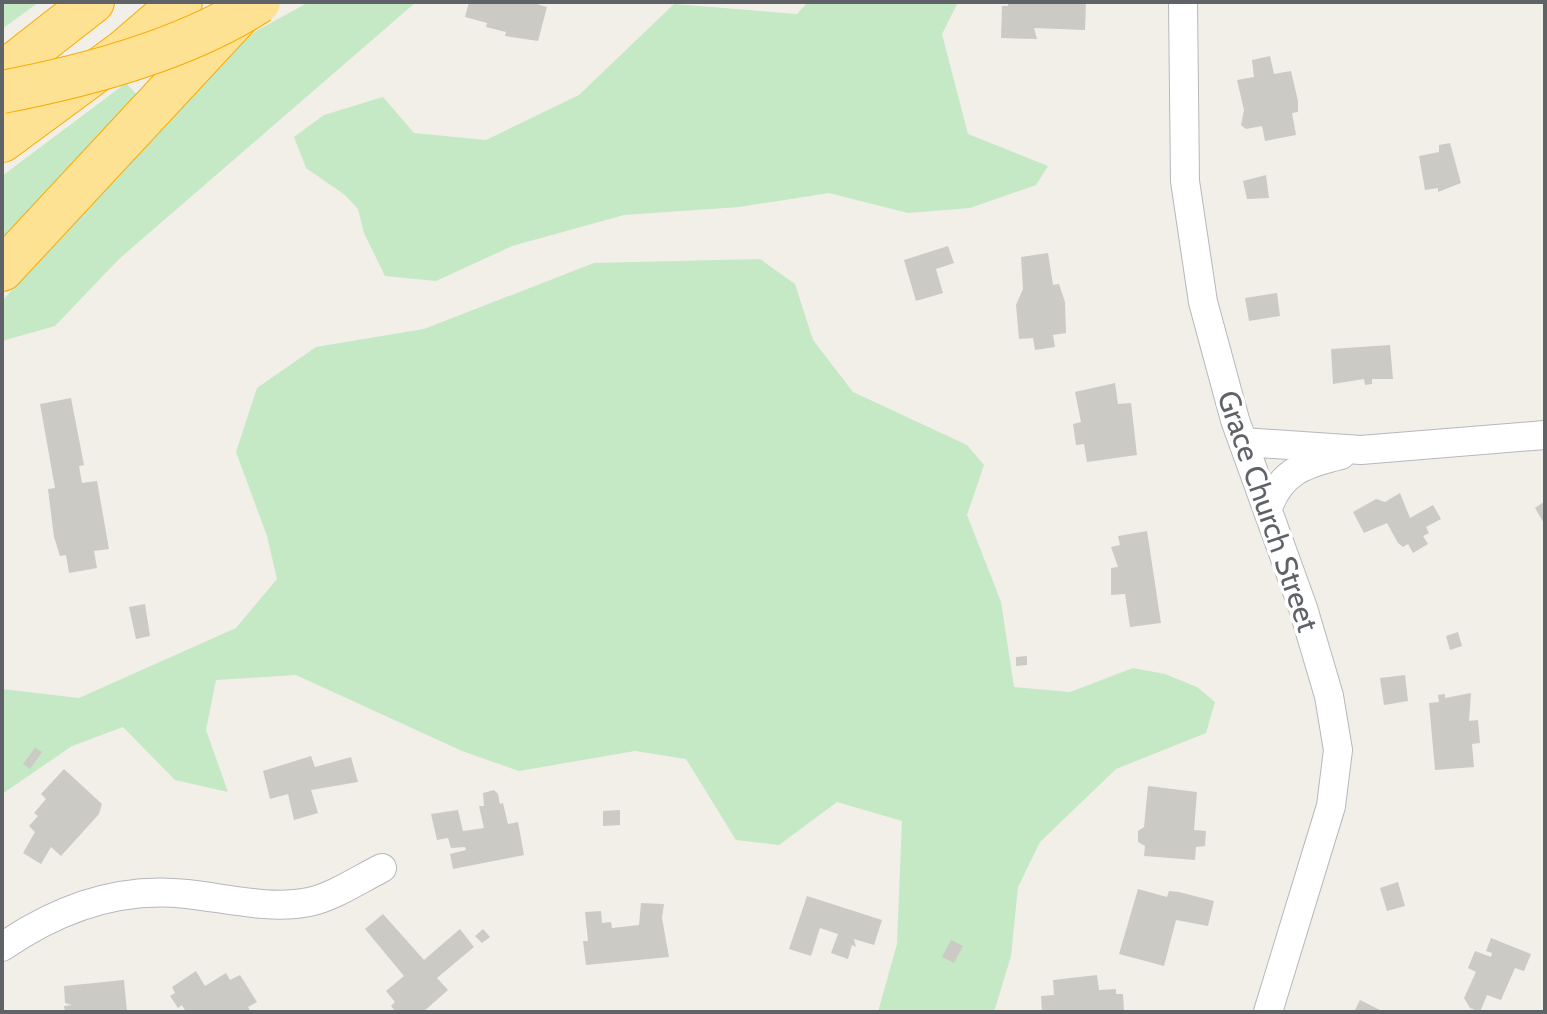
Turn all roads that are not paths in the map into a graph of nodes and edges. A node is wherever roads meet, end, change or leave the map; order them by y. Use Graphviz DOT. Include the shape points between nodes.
graph roads {
  1 [pos="93,2"];
  2 [pos="181,2"];
  3 [pos="252,2"];
  4 [pos="259,2"];
  5 [pos="1183,2"];
  6 [pos="2,73"];
  7 [pos="2,92"];
  8 [pos="2,141"];
  9 [pos="2,270"];
  10 [pos="1545,435"];
  11 [pos="1243,442"];
  12 [pos="1361,450"];
  13 [pos="1268,508"];
  14 [pos="382,868"];
  15 [pos="2,947"];
  16 [pos="1268,1012"];
  1 -- 6 [label="highway"];
  2 -- 8 [label="highway"];
  3 -- 9 [label="highway"];
  4 -- 7 [label="highway, bridge" via="134,58"];
  5 -- 11 [label="street, Grace Church Street" via="1182,133 1190,223 1212,341"];
  10 -- 12 [label="street"];
  11 -- 12 [label="street"];
  11 -- 13 [label="street, Grace Church Street"];
  12 -- 13 [label="street" via="1306,463 1287,474"];
  13 -- 16 [label="street, Grace Church Street" via="1329,696 1338,750 1331,806"];
  14 -- 15 [label="street" via="310,901 261,904 182,893 86,902 36,924"];
}
